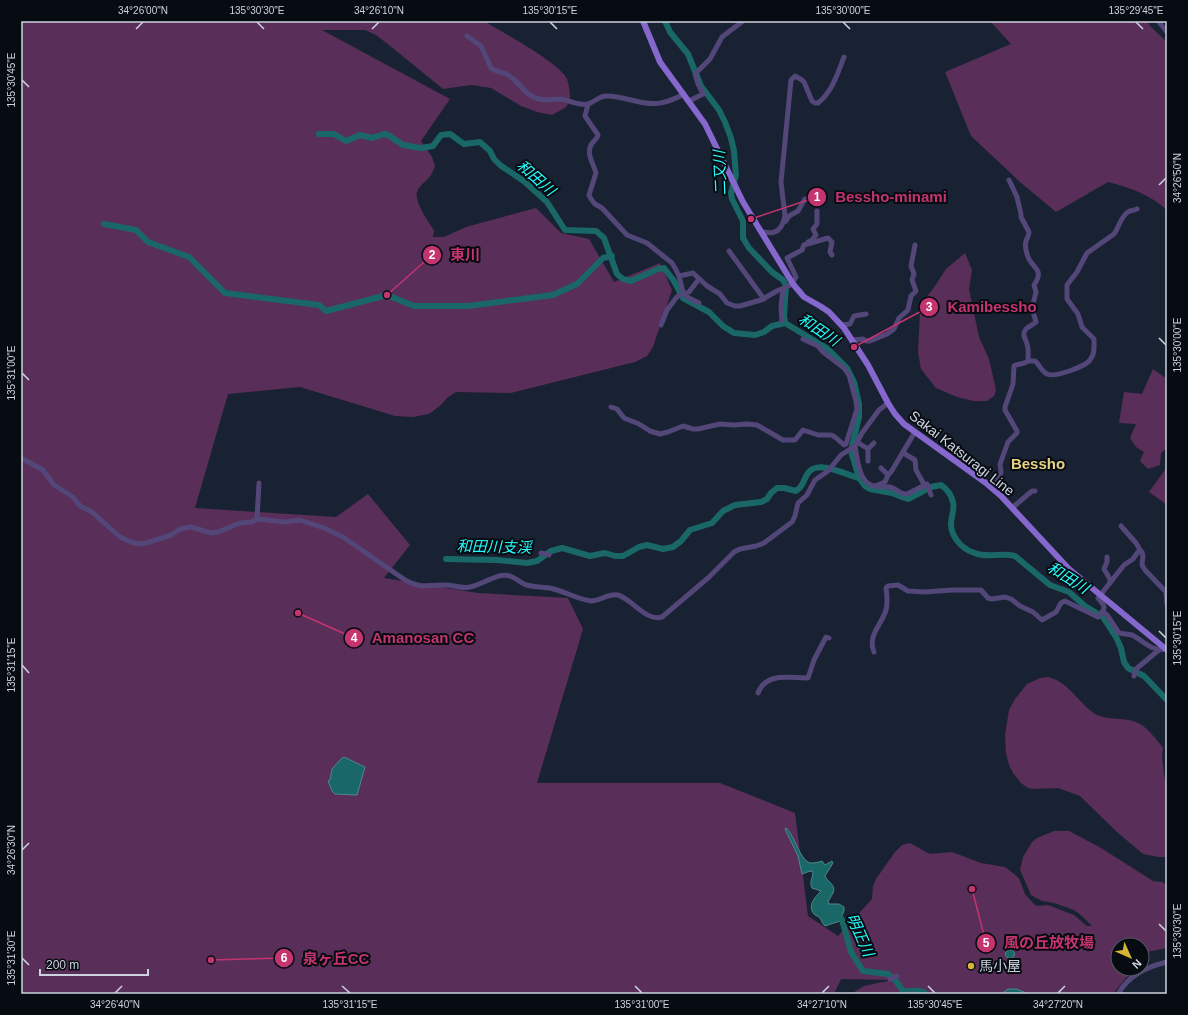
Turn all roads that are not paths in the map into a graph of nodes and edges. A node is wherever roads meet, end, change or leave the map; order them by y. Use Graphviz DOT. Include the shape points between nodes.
graph roads {
  1 [pos="643,21"];
  2 [pos="743,21"];
  3 [pos="1158,21"];
  4 [pos="1167,23"];
  5 [pos="1162,26"];
  6 [pos="1167,32"];
  7 [pos="467,36"];
  8 [pos="844,56"];
  9 [pos="684,94"];
  10 [pos="689,101"];
  11 [pos="588,104"];
  12 [pos="1009,180"];
  13 [pos="820,201"];
  14 [pos="1137,209"];
  15 [pos="817,211"];
  16 [pos="784,222"];
  17 [pos="760,230"];
  18 [pos="804,245"];
  19 [pos="915,245"];
  20 [pos="729,251"];
  21 [pos="832,255"];
  22 [pos="679,276"];
  23 [pos="700,279"];
  24 [pos="793,284"];
  25 [pos="783,289"];
  26 [pos="684,294"];
  27 [pos="764,299"];
  28 [pos="700,303"];
  29 [pos="866,314"];
  30 [pos="782,321"];
  31 [pos="661,325"];
  32 [pos="841,325"];
  33 [pos="803,339"];
  34 [pos="852,340"];
  35 [pos="1028,361"];
  36 [pos="888,403"];
  37 [pos="611,407"];
  38 [pos="915,432"];
  39 [pos="874,442"];
  40 [pos="846,444"];
  41 [pos="855,445"];
  42 [pos="868,449"];
  43 [pos="846,451"];
  44 [pos="904,452"];
  45 [pos="21,458"];
  46 [pos="868,461"];
  47 [pos="881,468"];
  48 [pos="888,475"];
  49 [pos="259,484"];
  50 [pos="875,486"];
  51 [pos="925,486"];
  52 [pos="989,486"];
  53 [pos="1035,491"];
  54 [pos="931,495"];
  55 [pos="1012,508"];
  56 [pos="257,520"];
  57 [pos="1121,526"];
  58 [pos="1142,552"];
  59 [pos="541,553"];
  60 [pos="549,555"];
  61 [pos="1107,557"];
  62 [pos="1110,583"];
  63 [pos="1100,596"];
  64 [pos="1167,604"];
  65 [pos="1103,612"];
  66 [pos="829,638"];
  67 [pos="1164,649"];
  68 [pos="874,652"];
  69 [pos="1134,676"];
  70 [pos="758,694"];
  71 [pos="1167,962"];
  72 [pos="897,976"];
  73 [pos="890,979"];
  74 [pos="1118,994"];
  1 -- 9 [label="main road, Sakai Katsuragi Line" via="660,62"];
  2 -- 10 [label="street" via="722,37 710,59 695,74 703,94"];
  3 -- 5 [label="street"];
  4 -- 5 [label="street"];
  5 -- 6 [label="street"];
  7 -- 11 [label="street" via="481,46 494,71 509,75 533,97 540,100 561,99"];
  8 -- 16 [label="street" via="830,89 818,103 812,100 802,80 795,76 791,80 781,182"];
  9 -- 10 [label="main road, Sakai Katsuragi Line"];
  9 -- 11 [label="street" via="660,104 607,96"];
  10 -- 17 [label="main road, Sakai Katsuragi Line" via="704,124"];
  11 -- 22 [label="street" via="585,116 598,135 589,150 596,173 589,194 591,199 627,235 647,243 672,264"];
  12 -- 35 [label="street" via="1017,197 1021,217 1029,232 1026,246 1028,259 1038,269 1032,305 1036,322 1026,328 1024,335"];
  13 -- 16 [label="street" via="805,199 798,211"];
  14 -- 35 [label="street" via="1128,212 1119,223 1117,231 1087,253 1067,285 1067,299 1078,314 1082,327 1094,339 1094,353 1089,362 1071,371 1050,375 1035,361"];
  15 -- 18 [label="street" via="817,224 813,229 816,236"];
  16 -- 17 [label="street" via="776,232"];
  17 -- 24 [label="main road, Sakai Katsuragi Line"];
  18 -- 21 [label="street" via="828,238 832,242"];
  18 -- 24 [label="street" via="802,250 787,258 796,277"];
  19 -- 34 [label="street" via="911,266 916,291 911,296 908,310 887,334 870,341"];
  20 -- 27 [label="street"];
  22 -- 23 [label="street" via="693,273"];
  22 -- 26 [label="street"];
  23 -- 26 [label="street"];
  23 -- 27 [label="street" via="730,305 740,306"];
  24 -- 25 [label="street"];
  24 -- 32 [label="main road, Sakai Katsuragi Line" via="804,297 829,312"];
  25 -- 27 [label="street"];
  25 -- 30 [label="street"];
  26 -- 28 [label="street"];
  26 -- 31 [label="street" via="676,298 667,310"];
  29 -- 32 [label="street" via="854,316 850,324"];
  32 -- 34 [label="main road, Sakai Katsuragi Line"];
  33 -- 40 [label="street" via="818,346 849,375 857,409"];
  34 -- 36 [label="main road, Sakai Katsuragi Line"];
  35 -- 52 [label="street" via="1013,368 1013,384 1005,407 1017,431 1006,445 1000,464 1000,475"];
  36 -- 38 [label="main road, Sakai Katsuragi Line" via="904,424"];
  36 -- 41 [label="street" via="879,410"];
  37 -- 40 [label="street" via="617,409 624,418 660,434 683,426 698,429 720,424 747,424 757,426 783,440 795,440 803,430 818,435 831,435"];
  38 -- 44 [label="street"];
  38 -- 52 [label="main road, Sakai Katsuragi Line"];
  39 -- 42 [label="street"];
  40 -- 43 [label="street"];
  41 -- 42 [label="street"];
  41 -- 43 [label="street"];
  41 -- 50 [label="street" via="857,461 864,479"];
  42 -- 46 [label="street"];
  43 -- 56 [label="street" via="837,458 828,472 816,480 807,495 798,503 792,522 764,543 734,552 708,578 658,619 637,609 620,596 611,595 598,600 587,600 527,585 510,575 465,588 448,584 428,587 414,585 343,537 324,528 300,520"];
  44 -- 48 [label="street"];
  44 -- 51 [label="street" via="916,462 916,470"];
  45 -- 56 [label="street" via="43,470 54,485 74,497 80,506 92,512 120,537 138,544 171,535 180,529 191,527 211,533"];
  47 -- 48 [label="street"];
  48 -- 50 [label="street" via="886,482"];
  49 -- 56 [label="street"];
  50 -- 51 [label="street" via="891,487 904,494"];
  51 -- 54 [label="street" via="927,484"];
  52 -- 55 [label="main road, Sakai Katsuragi Line"];
  53 -- 55 [label="street"];
  55 -- 63 [label="main road, Sakai Katsuragi Line" via="1069,569"];
  57 -- 58 [label="street"];
  58 -- 62 [label="street" via="1138,552 1124,565"];
  58 -- 64 [label="street" via="1143,567 1166,592"];
  59 -- 60 [label="street"];
  61 -- 62 [label="street" via="1104,569"];
  62 -- 63 [label="street"];
  63 -- 65 [label="street" via="1098,598 1104,605"];
  63 -- 67 [label="main road, Sakai Katsuragi Line"];
  65 -- 67 [label="street" via="1119,633 1131,634 1150,647"];
  65 -- 68 [label="street" via="1098,617 1063,601 1056,612 1042,620 1011,599 988,598 981,590 925,592 908,591 898,585 892,585 886,588 886,612 873,637"];
  66 -- 70 [label="street" via="826,637 808,678 772,678 766,681"];
  67 -- 69 [label="street" via="1136,669"];
  71 -- 74 [label="street" via="1138,973"];
  72 -- 73 [label="street"];
}
